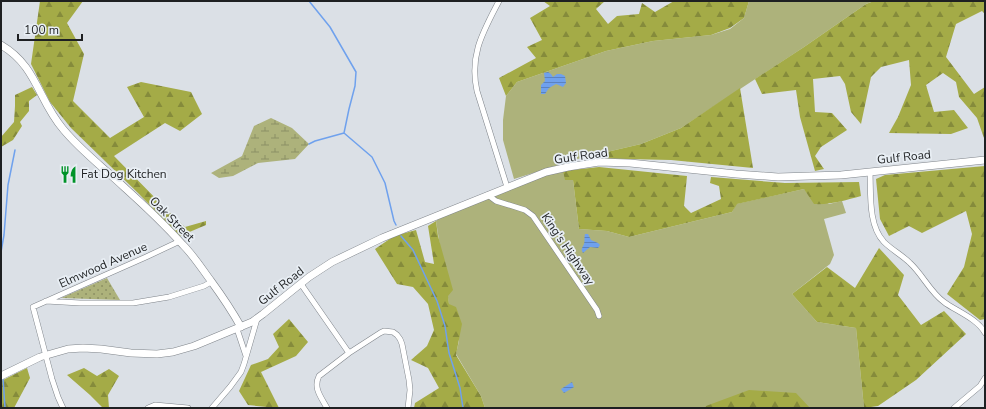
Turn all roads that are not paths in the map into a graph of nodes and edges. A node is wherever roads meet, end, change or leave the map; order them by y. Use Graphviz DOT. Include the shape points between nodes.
graph roads {
  1 [pos="499,1"];
  2 [pos="1,45"];
  3 [pos="985,160"];
  4 [pos="870,172"];
  5 [pos="507,188"];
  6 [pos="488,195"];
  7 [pos="180,241"];
  8 [pos="211,282"];
  9 [pos="301,284"];
  10 [pos="46,301"];
  11 [pos="599,316"];
  12 [pos="257,319"];
  13 [pos="983,326"];
  14 [pos="240,327"];
  15 [pos="985,333"];
  16 [pos="349,353"];
  17 [pos="46,355"];
  18 [pos="246,357"];
  19 [pos="1,376"];
  20 [pos="985,378"];
  21 [pos="63,408"];
  22 [pos="148,408"];
  23 [pos="188,408"];
  24 [pos="212,408"];
  25 [pos="327,408"];
  26 [pos="408,408"];
  27 [pos="954,408"];
  1 -- 5 [label="street" via="478,46 474,76"];
  2 -- 7 [label="street, Oak Street" via="25,64 54,117 72,140"];
  3 -- 4 [label="street, Gulf Road"];
  4 -- 5 [label="street, Gulf Road" via="778,177 599,162 546,172"];
  4 -- 13 [label="street" via="873,220 884,242 910,263 930,290 944,302"];
  5 -- 6 [label="street, Gulf Road"];
  6 -- 9 [label="street, Gulf Road" via="349,253"];
  6 -- 11 [label="street, King's Highway" via="496,201 525,210 533,216"];
  7 -- 8 [label="street, Oak Street"];
  7 -- 10 [label="street, Elmwood Avenue"];
  8 -- 10 [label="street" via="169,297 133,304"];
  8 -- 14 [label="street, Oak Street" via="227,303"];
  9 -- 12 [label="street, Gulf Road"];
  9 -- 16 [label="street"];
  10 -- 17 [label="street, Elmwood Avenue" via="33,307"];
  12 -- 14 [label="street, Gulf Road"];
  12 -- 18 [label="street"];
  13 -- 15 [label="street"];
  14 -- 17 [label="street, Gulf Road" via="173,352 131,353 83,348"];
  14 -- 18 [label="street"];
  16 -- 25 [label="street" via="322,373 316,381 317,390"];
  16 -- 26 [label="street" via="384,331 397,335 402,344 410,380"];
  17 -- 19 [label="street, Gulf Road"];
  17 -- 21 [label="street"];
  18 -- 24 [label="street" via="239,375"];
  20 -- 27 [label="street" via="980,386"];
  22 -- 23 [label="street" via="155,405"];
}
